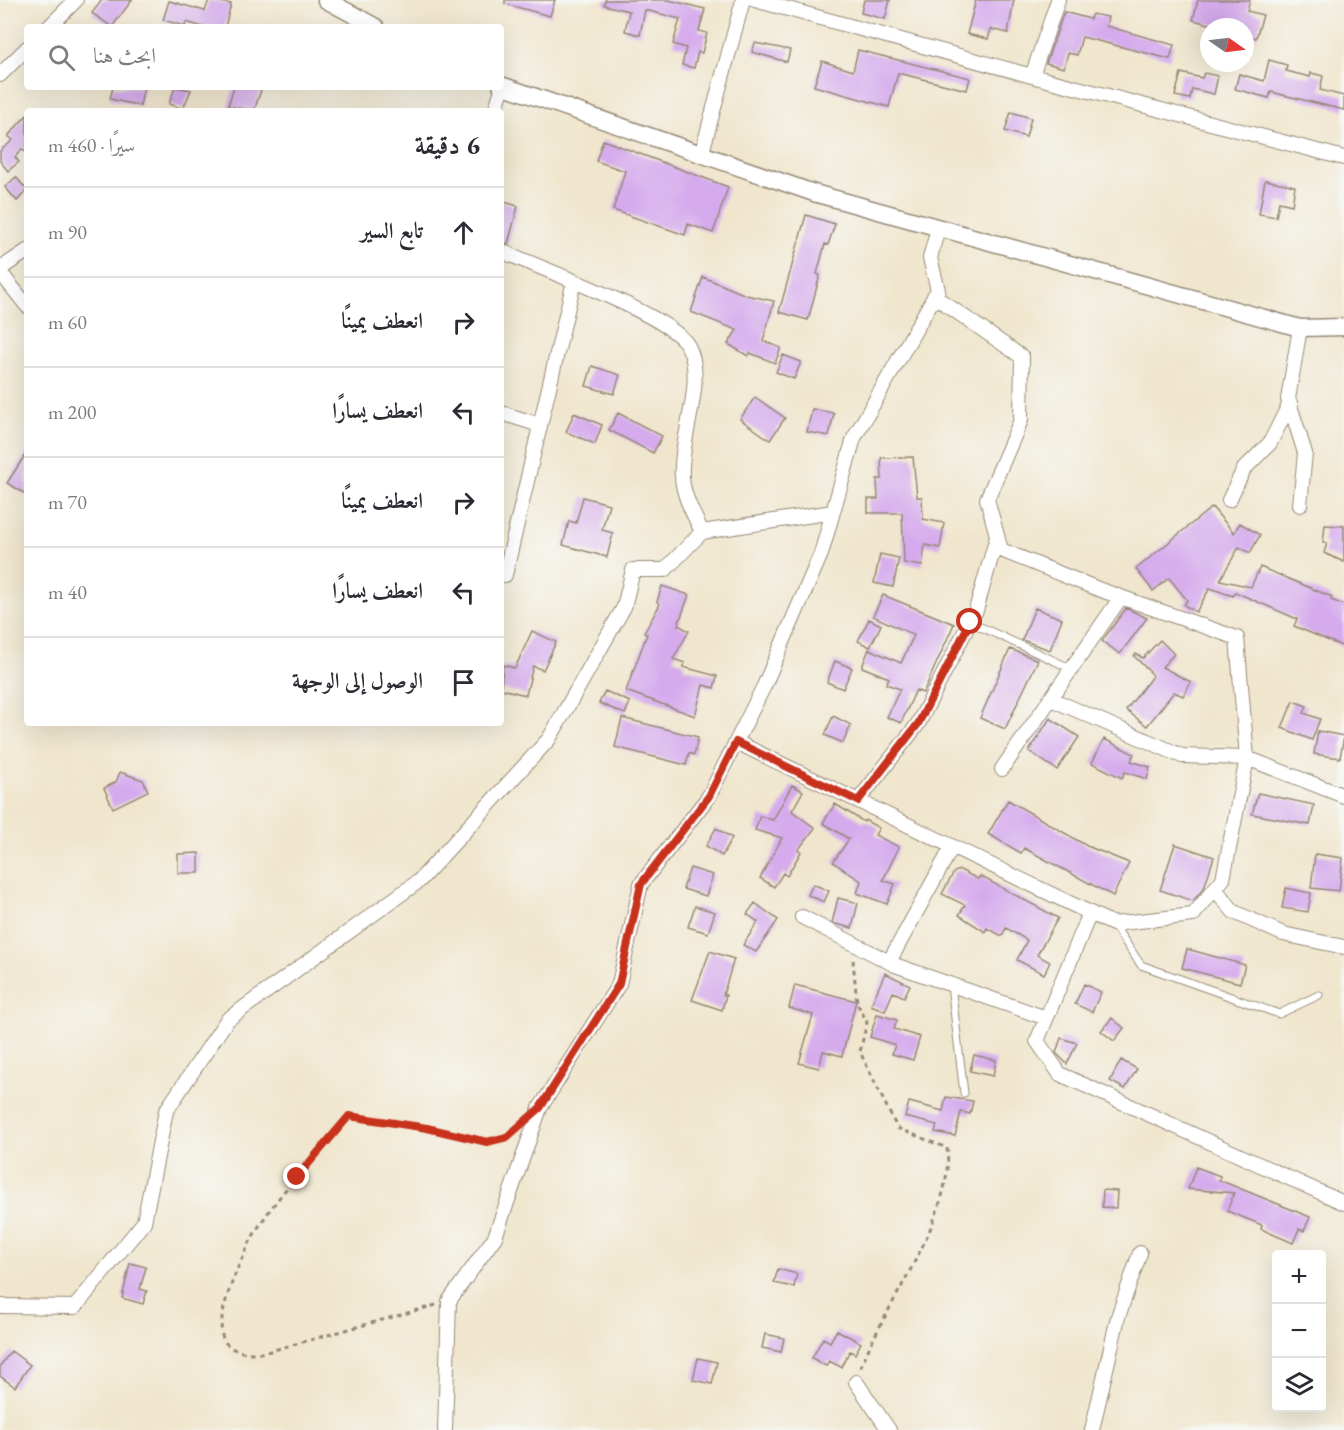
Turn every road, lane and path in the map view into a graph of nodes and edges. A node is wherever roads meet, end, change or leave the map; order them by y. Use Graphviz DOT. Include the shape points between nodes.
graph roads {
  1 [pos="76,0"];
  2 [pos="326,0"];
  3 [pos="743,0"];
  4 [pos="755,0"];
  5 [pos="1058,0"];
  6 [pos="52,24"];
  7 [pos="370,24"];
  8 [pos="24,51"];
  9 [pos="0,75"];
  10 [pos="1032,76"];
  11 [pos="504,87"];
  12 [pos="501,90"];
  13 [pos="496,108"];
  14 [pos="701,156"];
  15 [pos="1344,158"];
  16 [pos="938,228"];
  17 [pos="24,253"];
  18 [pos="504,253"];
  19 [pos="0,271"];
  20 [pos="574,281"];
  21 [pos="934,296"];
  22 [pos="24,302"];
  23 [pos="1344,327"];
  24 [pos="1300,328"];
  25 [pos="1290,402"];
  26 [pos="504,414"];
  27 [pos="540,425"];
  28 [pos="1229,500"];
  29 [pos="1300,505"];
  30 [pos="833,512"];
  31 [pos="702,532"];
  32 [pos="997,537"];
  33 [pos="504,575"];
  34 [pos="1121,597"];
  35 [pos="970,622"];
  36 [pos="1072,669"];
  37 [pos="1051,699"];
  38 [pos="736,742"];
  39 [pos="1247,758"];
  40 [pos="1002,769"];
  41 [pos="1344,796"];
  42 [pos="858,801"];
  43 [pos="952,847"];
  44 [pos="1215,889"];
  45 [pos="1090,913"];
  46 [pos="802,917"];
  47 [pos="1113,924"];
  48 [pos="851,943"];
  49 [pos="1344,947"];
  50 [pos="889,962"];
  51 [pos="951,985"];
  52 [pos="1319,995"];
  53 [pos="1046,1018"];
  54 [pos="964,1094"];
  55 [pos="540,1108"];
  56 [pos="1344,1203"];
  57 [pos="1140,1253"];
  58 [pos="449,1302"];
  59 [pos="0,1306"];
  60 [pos="856,1382"];
  61 [pos="445,1430"];
  62 [pos="889,1430"];
  63 [pos="1092,1430"];
  1 -- 6 [label="street"];
  2 -- 7 [label="street"];
  3 -- 14 [label="street"];
  4 -- 10 [label="street"];
  5 -- 10 [label="street"];
  8 -- 9 [label="street"];
  10 -- 15 [label="street"];
  11 -- 14 [label="street"];
  12 -- 13 [label="street"];
  14 -- 16 [label="street"];
  16 -- 21 [label="street" via="930,258 938,290"];
  16 -- 24 [label="street"];
  17 -- 19 [label="street"];
  18 -- 20 [label="street"];
  19 -- 22 [label="street"];
  20 -- 27 [label="street"];
  20 -- 31 [label="street" via="620,301 673,331 688,345 695,367 682,479 687,501"];
  21 -- 30 [label="street" via="854,438"];
  21 -- 32 [label="street" via="1022,357 1021,420 987,499"];
  23 -- 24 [label="street"];
  24 -- 25 [label="street"];
  25 -- 28 [label="street" via="1270,443 1244,469"];
  25 -- 29 [label="street" via="1305,453"];
  26 -- 27 [label="street"];
  27 -- 33 [label="street"];
  30 -- 31 [label="street"];
  30 -- 38 [label="street" via="821,554"];
  31 -- 59 [label="street" via="665,570 633,570 624,607 549,739 419,882 227,1020 165,1110 144,1222 75,1307"];
  32 -- 34 [label="street" via="1001,550"];
  32 -- 35 [label="street"];
  34 -- 36 [label="street"];
  34 -- 39 [label="street" via="1237,638"];
  35 -- 36 [label="lane"];
  35 -- 42 [label="street" via="918,724"];
  36 -- 37 [label="street"];
  37 -- 39 [label="street" via="1182,756"];
  37 -- 40 [label="street"];
  38 -- 42 [label="street"];
  38 -- 55 [label="street" via="709,796 641,884 619,984"];
  39 -- 41 [label="street"];
  39 -- 44 [label="street" via="1223,879"];
  42 -- 43 [label="street"];
  43 -- 45 [label="street"];
  43 -- 50 [label="street"];
  44 -- 47 [label="street" via="1193,915"];
  44 -- 49 [label="street" via="1234,912 1244,917 1283,934"];
  45 -- 47 [label="street"];
  45 -- 53 [label="street"];
  46 -- 48 [label="street"];
  47 -- 52 [label="lane" via="1141,965 1279,1014"];
  48 -- 50 [label="street"];
  48 -- 60 [label="path" via="857,1003 867,1022 860,1052 897,1128 947,1148 949,1164 932,1227 870,1343"];
  50 -- 51 [label="street"];
  51 -- 53 [label="street"];
  51 -- 54 [label="lane"];
  53 -- 56 [label="street" via="1037,1041 1060,1074"];
  55 -- 58 [label="street" via="495,1237"];
  55 -- 58 [label="path" via="507,1137 487,1142 349,1116 255,1232 223,1306 219,1333 226,1344 240,1352 263,1353"];
  57 -- 63 [label="street" via="1118,1317"];
  58 -- 61 [label="street"];
  60 -- 62 [label="street"];
}
